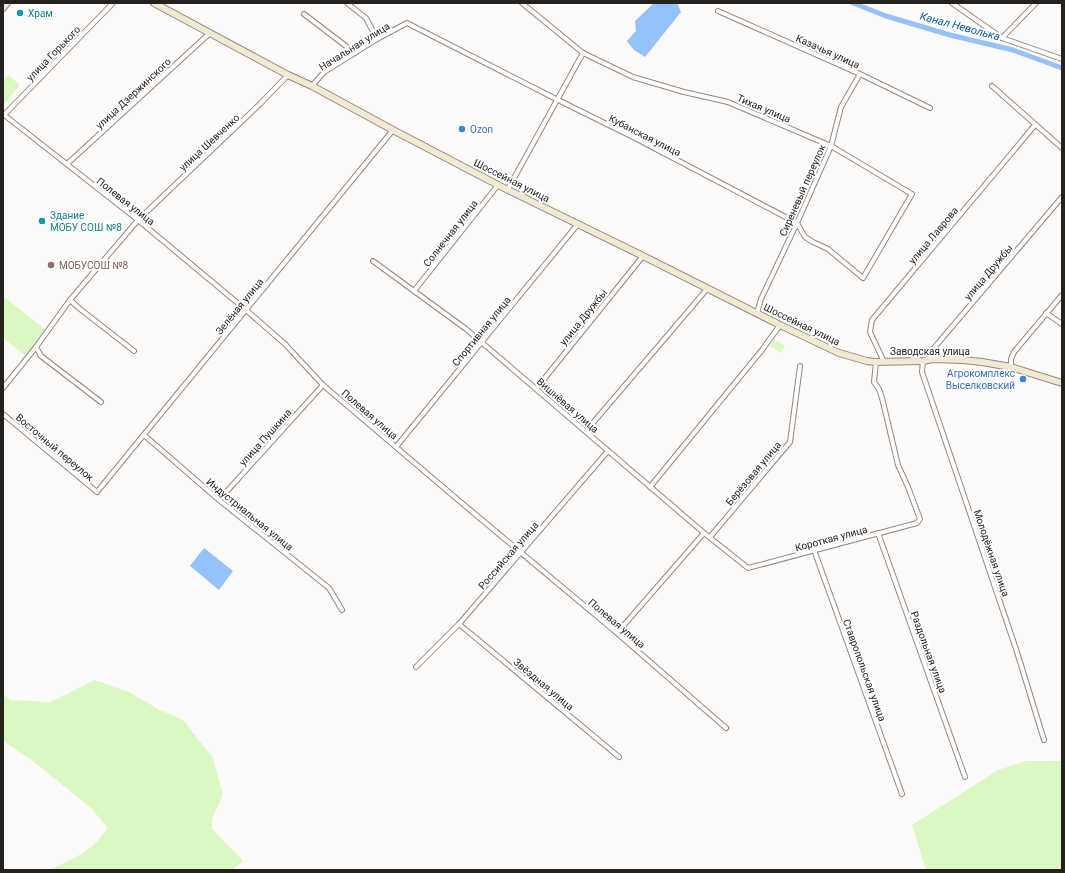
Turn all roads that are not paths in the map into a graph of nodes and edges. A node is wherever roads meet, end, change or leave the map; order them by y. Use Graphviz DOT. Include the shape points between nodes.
graph roads {
  1 [pos="7,3"];
  2 [pos="113,3"];
  3 [pos="154,3"];
  4 [pos="347,3"];
  5 [pos="522,3"];
  6 [pos="952,3"];
  7 [pos="1036,3"];
  8 [pos="3,8"];
  9 [pos="718,11"];
  10 [pos="304,14"];
  11 [pos="407,23"];
  12 [pos="210,33"];
  13 [pos="1002,38"];
  14 [pos="377,39"];
  15 [pos="355,53"];
  16 [pos="583,53"];
  17 [pos="1062,59"];
  18 [pos="860,74"];
  19 [pos="288,75"];
  20 [pos="312,86"];
  21 [pos="992,86"];
  22 [pos="558,100"];
  23 [pos="930,108"];
  24 [pos="4,114"];
  25 [pos="1035,125"];
  26 [pos="393,130"];
  27 [pos="831,146"];
  28 [pos="1062,148"];
  29 [pos="67,164"];
  30 [pos="498,185"];
  31 [pos="508,189"];
  32 [pos="1062,197"];
  33 [pos="138,220"];
  34 [pos="578,224"];
  35 [pos="797,224"];
  36 [pos="643,256"];
  37 [pos="373,261"];
  38 [pos="863,278"];
  39 [pos="708,289"];
  40 [pos="414,291"];
  41 [pos="1062,295"];
  42 [pos="70,300"];
  43 [pos="246,310"];
  44 [pos="757,313"];
  45 [pos="1046,313"];
  46 [pos="1062,324"];
  47 [pos="780,325"];
  48 [pos="482,342"];
  49 [pos="36,347"];
  50 [pos="134,351"];
  51 [pos="932,359"];
  52 [pos="867,361"];
  53 [pos="923,361"];
  54 [pos="876,362"];
  55 [pos="884,362"];
  56 [pos="800,366"];
  57 [pos="1011,367"];
  58 [pos="1062,383"];
  59 [pos="323,385"];
  60 [pos="3,388"];
  61 [pos="536,388"];
  62 [pos="101,402"];
  63 [pos="3,414"];
  64 [pos="586,431"];
  65 [pos="144,435"];
  66 [pos="396,447"];
  67 [pos="608,451"];
  68 [pos="650,487"];
  69 [pos="97,492"];
  70 [pos="219,500"];
  71 [pos="704,532"];
  72 [pos="878,533"];
  73 [pos="710,537"];
  74 [pos="814,550"];
  75 [pos="520,552"];
  76 [pos="748,568"];
  77 [pos="342,610"];
  78 [pos="459,624"];
  79 [pos="617,633"];
  80 [pos="416,667"];
  81 [pos="726,728"];
  82 [pos="1044,740"];
  83 [pos="619,757"];
  84 [pos="965,777"];
  85 [pos="902,794"];
  1 -- 8 [label="main road"];
  2 -- 24 [label="street, улица Горького"];
  3 -- 12 [label="main road, Шоссейная улица"];
  4 -- 14 [label="street" via="366,18"];
  5 -- 16 [label="street, Тихая улица"];
  6 -- 13 [label="street"];
  7 -- 13 [label="street"];
  9 -- 18 [label="street, Казачья улица"];
  10 -- 15 [label="street"];
  11 -- 14 [label="street, Начальная улица"];
  11 -- 22 [label="street, Кубанская улица"];
  12 -- 19 [label="main road, Шоссейная улица"];
  12 -- 29 [label="street, улица Дзержинского"];
  13 -- 17 [label="street"];
  14 -- 15 [label="street, Начальная улица"];
  15 -- 20 [label="street, Начальная улица" via="324,72"];
  16 -- 22 [label="street"];
  16 -- 27 [label="street, Тихая улица" via="633,77 728,102"];
  18 -- 23 [label="street, Казачья улица"];
  18 -- 27 [label="street, Сиреневый переулок" via="842,107"];
  19 -- 20 [label="main road, Шоссейная улица"];
  19 -- 33 [label="street, улица Шевченко"];
  20 -- 26 [label="main road, Шоссейная улица"];
  21 -- 25 [label="street"];
  22 -- 31 [label="street"];
  22 -- 35 [label="street, Кубанская улица"];
  24 -- 29 [label="street, Полевая улица"];
  25 -- 28 [label="street"];
  25 -- 55 [label="street, улица Лаврова" via="872,320 870,332"];
  26 -- 30 [label="main road, Шоссейная улица"];
  26 -- 43 [label="street, Зелёная улица"];
  27 -- 35 [label="street, Сиреневый переулок"];
  27 -- 38 [label="street, Тихая улица" via="912,194"];
  29 -- 33 [label="street, Полевая улица"];
  30 -- 31 [label="main road, Шоссейная улица"];
  30 -- 40 [label="street, Солнечная улица"];
  31 -- 34 [label="main road, Шоссейная улица"];
  32 -- 51 [label="street, улица Дружбы" via="934,348"];
  33 -- 42 [label="street, улица Шевченко"];
  33 -- 43 [label="street, Полевая улица"];
  34 -- 36 [label="main road, Шоссейная улица"];
  34 -- 48 [label="street, Спортивная улица"];
  35 -- 38 [label="street, Кубанская улица" via="805,237 828,249"];
  35 -- 44 [label="street, Сиреневый переулок"];
  36 -- 39 [label="main road, Шоссейная улица"];
  36 -- 61 [label="street, улица Дружбы"];
  37 -- 40 [label="street, Вишнёвая улица"];
  39 -- 44 [label="main road, Шоссейная улица"];
  39 -- 64 [label="street"];
  40 -- 48 [label="street, Вишнёвая улица"];
  41 -- 45 [label="street"];
  42 -- 49 [label="street, улица Шевченко"];
  42 -- 50 [label="street"];
  43 -- 59 [label="street, Полевая улица" via="284,344"];
  43 -- 65 [label="street, Зелёная улица"];
  44 -- 47 [label="main road, Шоссейная улица"];
  45 -- 46 [label="street"];
  45 -- 57 [label="street" via="1014,352"];
  47 -- 52 [label="main road, Шоссейная улица" via="839,353"];
  47 -- 68 [label="street"];
  48 -- 61 [label="street, Вишнёвая улица"];
  48 -- 66 [label="street, Спортивная улица"];
  49 -- 60 [label="street, улица Шевченко"];
  49 -- 62 [label="street" via="41,356"];
  51 -- 53 [label="main road, Заводская улица"];
  51 -- 57 [label="main road, Заводская улица" via="963,360"];
  52 -- 54 [label="main road, Заводская улица"];
  53 -- 55 [label="main road, Заводская улица"];
  53 -- 82 [label="street, Молодёжная улица" via="922,372"];
  54 -- 55 [label="main road, Заводская улица"];
  54 -- 72 [label="street, Короткая улица" via="874,382 882,398 898,465 920,519 918,523"];
  56 -- 73 [label="street, Берёзовая улица" via="790,442"];
  57 -- 58 [label="main road, Заводская улица"];
  59 -- 66 [label="street, Полевая улица"];
  59 -- 70 [label="street, улица Пушкина"];
  61 -- 64 [label="street, Вишнёвая улица"];
  63 -- 69 [label="street, Восточный переулок"];
  64 -- 67 [label="street, Вишнёвая улица"];
  65 -- 69 [label="street, Зелёная улица"];
  65 -- 70 [label="street, Индустриальная улица"];
  66 -- 75 [label="street, Полевая улица"];
  67 -- 68 [label="street, Вишнёвая улица"];
  67 -- 75 [label="street, Российская улица"];
  68 -- 71 [label="street, Вишнёвая улица"];
  70 -- 77 [label="street, Индустриальная улица" via="329,588"];
  71 -- 73 [label="street, Вишнёвая улица"];
  71 -- 79 [label="street"];
  72 -- 74 [label="street, Короткая улица"];
  72 -- 84 [label="street, Раздольная улица"];
  73 -- 76 [label="street, Вишнёвая улица"];
  74 -- 76 [label="street, Короткая улица"];
  74 -- 85 [label="street, Ставропольская улица"];
  75 -- 78 [label="street, Российская улица"];
  75 -- 79 [label="street, Полевая улица"];
  78 -- 80 [label="street, Российская улица"];
  78 -- 83 [label="street, Звёздная улица"];
  79 -- 81 [label="street, Полевая улица"];
}
